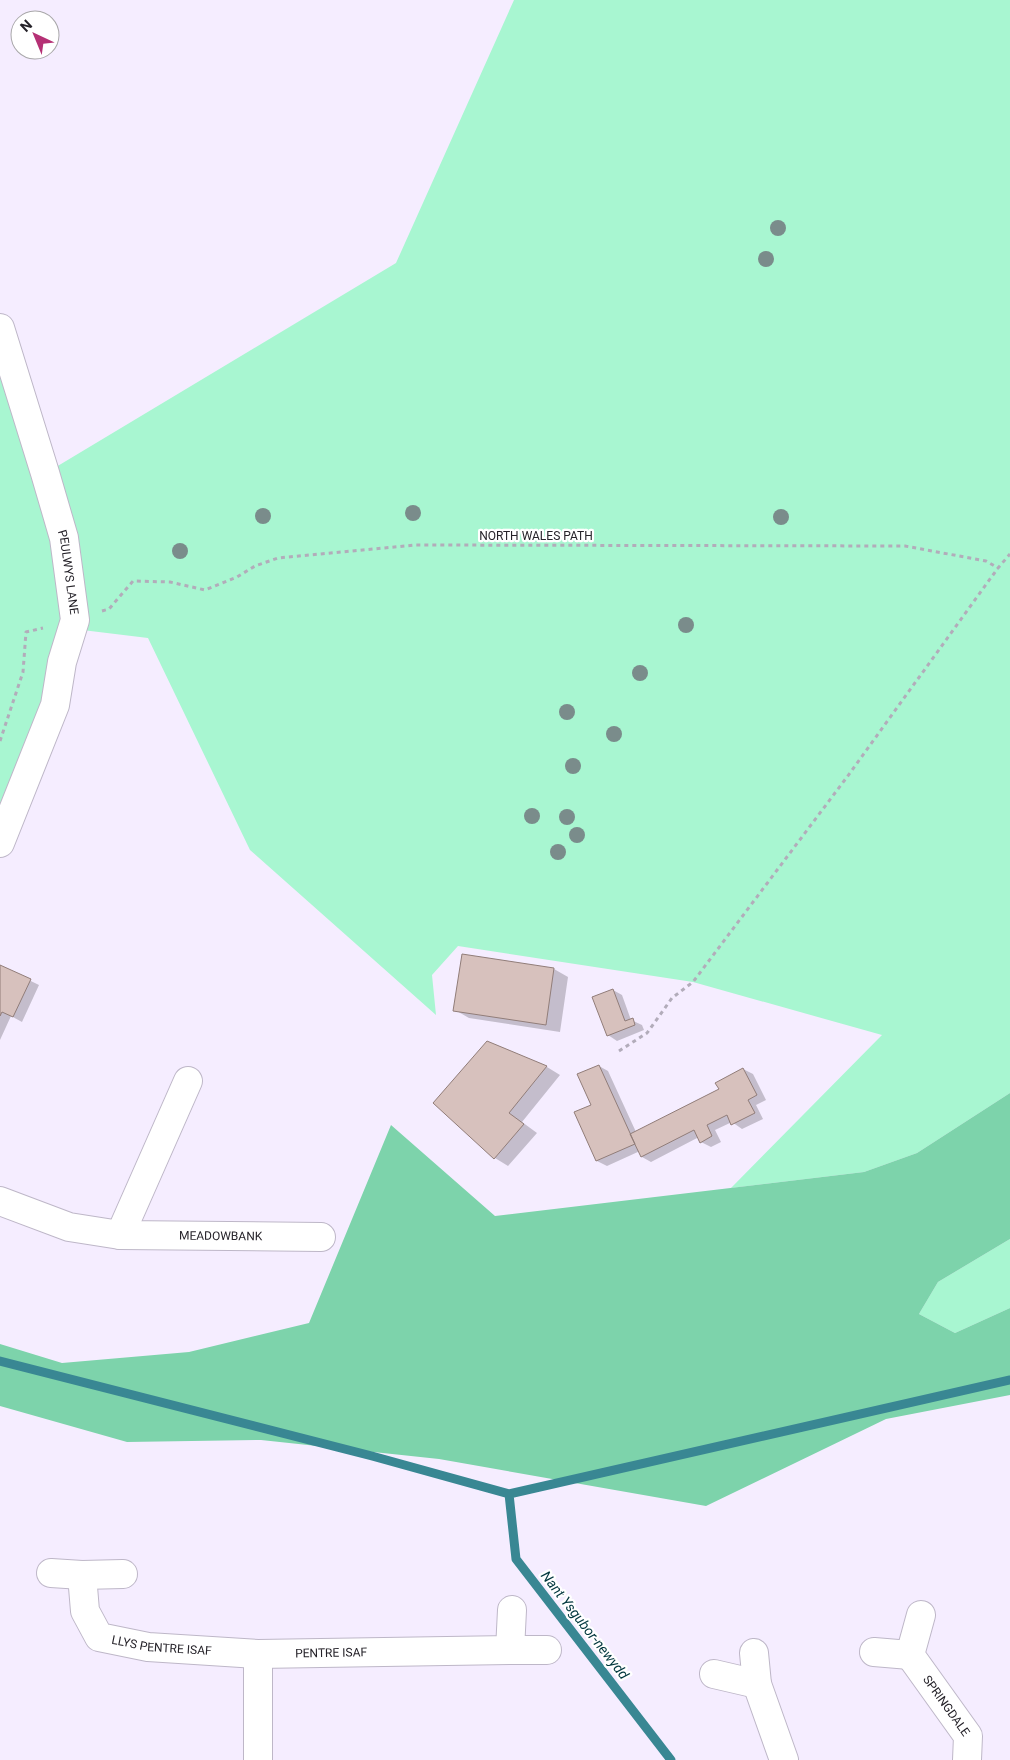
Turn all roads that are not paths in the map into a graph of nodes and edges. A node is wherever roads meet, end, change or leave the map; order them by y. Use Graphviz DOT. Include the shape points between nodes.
graph roads {
  1 [pos="0,328"];
  2 [pos="0,843"];
  3 [pos="188,1081"];
  4 [pos="0,1201"];
  5 [pos="120,1235"];
  6 [pos="322,1236"];
  7 [pos="51,1573"];
  8 [pos="122,1574"];
  9 [pos="82,1576"];
  10 [pos="512,1610"];
  11 [pos="921,1615"];
  12 [pos="510,1650"];
  13 [pos="547,1650"];
  14 [pos="874,1652"];
  15 [pos="754,1653"];
  16 [pos="258,1654"];
  17 [pos="910,1655"];
  18 [pos="714,1674"];
  19 [pos="757,1684"];
  20 [pos="258,1760"];
  21 [pos="784,1760"];
  22 [pos="967,1760"];
  1 -- 2 [label="street, PEULWYS LANE" via="64,538 75,620 62,662 55,705"];
  3 -- 5 [label="street"];
  4 -- 5 [label="street, MEADOWBANK" via="69,1227"];
  5 -- 6 [label="street, MEADOWBANK"];
  7 -- 9 [label="street"];
  8 -- 9 [label="street"];
  9 -- 16 [label="street, LLYS PENTRE ISAF" via="85,1611 99,1637 148,1647"];
  10 -- 12 [label="street"];
  11 -- 17 [label="street"];
  12 -- 13 [label="street, PENTRE ISAF"];
  12 -- 16 [label="street, PENTRE ISAF"];
  14 -- 17 [label="street"];
  15 -- 19 [label="street"];
  16 -- 20 [label="street"];
  17 -- 22 [label="street, SPRINGDALE" via="968,1736"];
  18 -- 19 [label="street"];
  19 -- 21 [label="street"];
}
